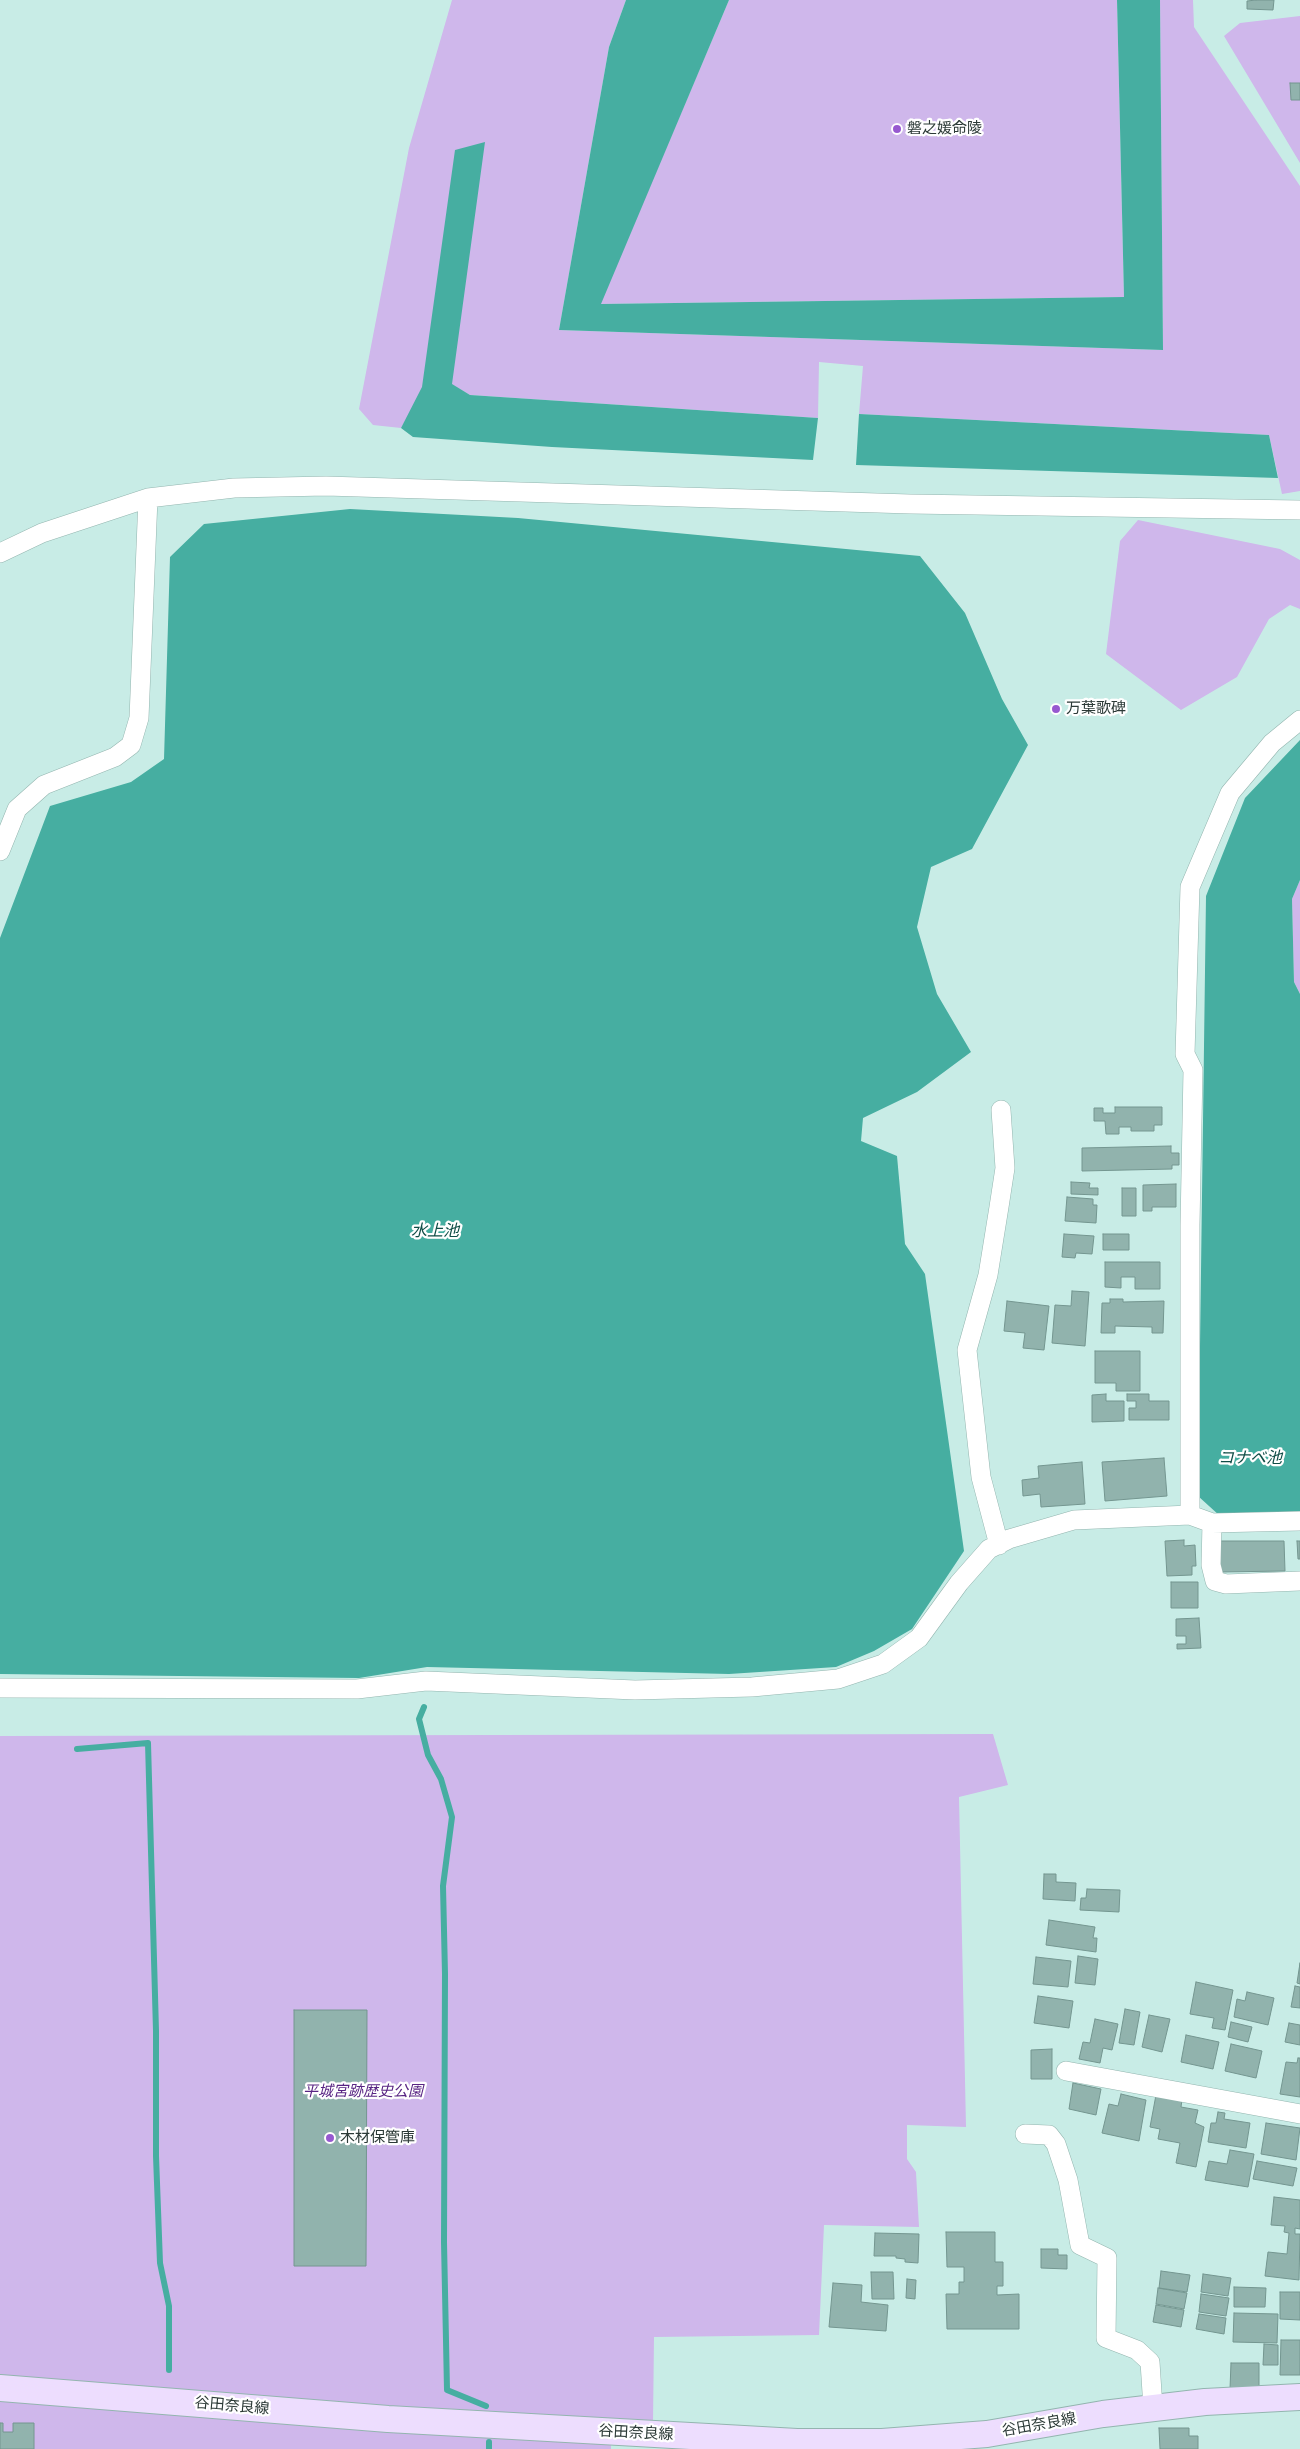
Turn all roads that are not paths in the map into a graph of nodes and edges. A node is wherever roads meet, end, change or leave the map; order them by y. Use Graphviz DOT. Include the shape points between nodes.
graph roads {
  1 [pos="148,498"];
  2 [pos="1300,510"];
  3 [pos="0,553"];
  4 [pos="1300,720"];
  5 [pos="0,851"];
  6 [pos="1000,1110"];
  7 [pos="1190,1515"];
  8 [pos="1300,1521"];
  9 [pos="1212,1522"];
  10 [pos="999,1544"];
  11 [pos="1300,1581"];
  12 [pos="0,1688"];
  13 [pos="1066,2071"];
  14 [pos="1300,2114"];
  15 [pos="1025,2134"];
  16 [pos="0,2388"];
  17 [pos="1300,2396"];
  18 [pos="1153,2408"];
  19 [pos="884,2446"];
  1 -- 2 [label="street" via="234,488 326,486 910,504"];
  1 -- 3 [label="street" via="42,532"];
  1 -- 5 [label="street" via="140,718 131,745 115,757 44,785 17,809"];
  4 -- 7 [label="street" via="1272,743 1230,793 1190,887 1185,1054 1193,1070"];
  6 -- 10 [label="street" via="1004,1168 999,1207 988,1276 967,1350 981,1476"];
  7 -- 9 [label="street"];
  7 -- 10 [label="street" via="1074,1520"];
  8 -- 9 [label="street"];
  9 -- 11 [label="street" via="1214,1581 1226,1584"];
  10 -- 12 [label="street" via="989,1549 959,1583 918,1638 883,1664 838,1678 752,1687 635,1690 426,1681 357,1688"];
  13 -- 14 [label="street"];
  15 -- 18 [label="street" via="1048,2135 1056,2144 1068,2180 1080,2244 1107,2258 1106,2338 1137,2350 1150,2362"];
  16 -- 19 [label="main road, 谷田奈良線" via="398,2419"];
  17 -- 18 [label="main road, 谷田奈良線"];
  18 -- 19 [label="main road, 谷田奈良線" via="987,2434"];
}
